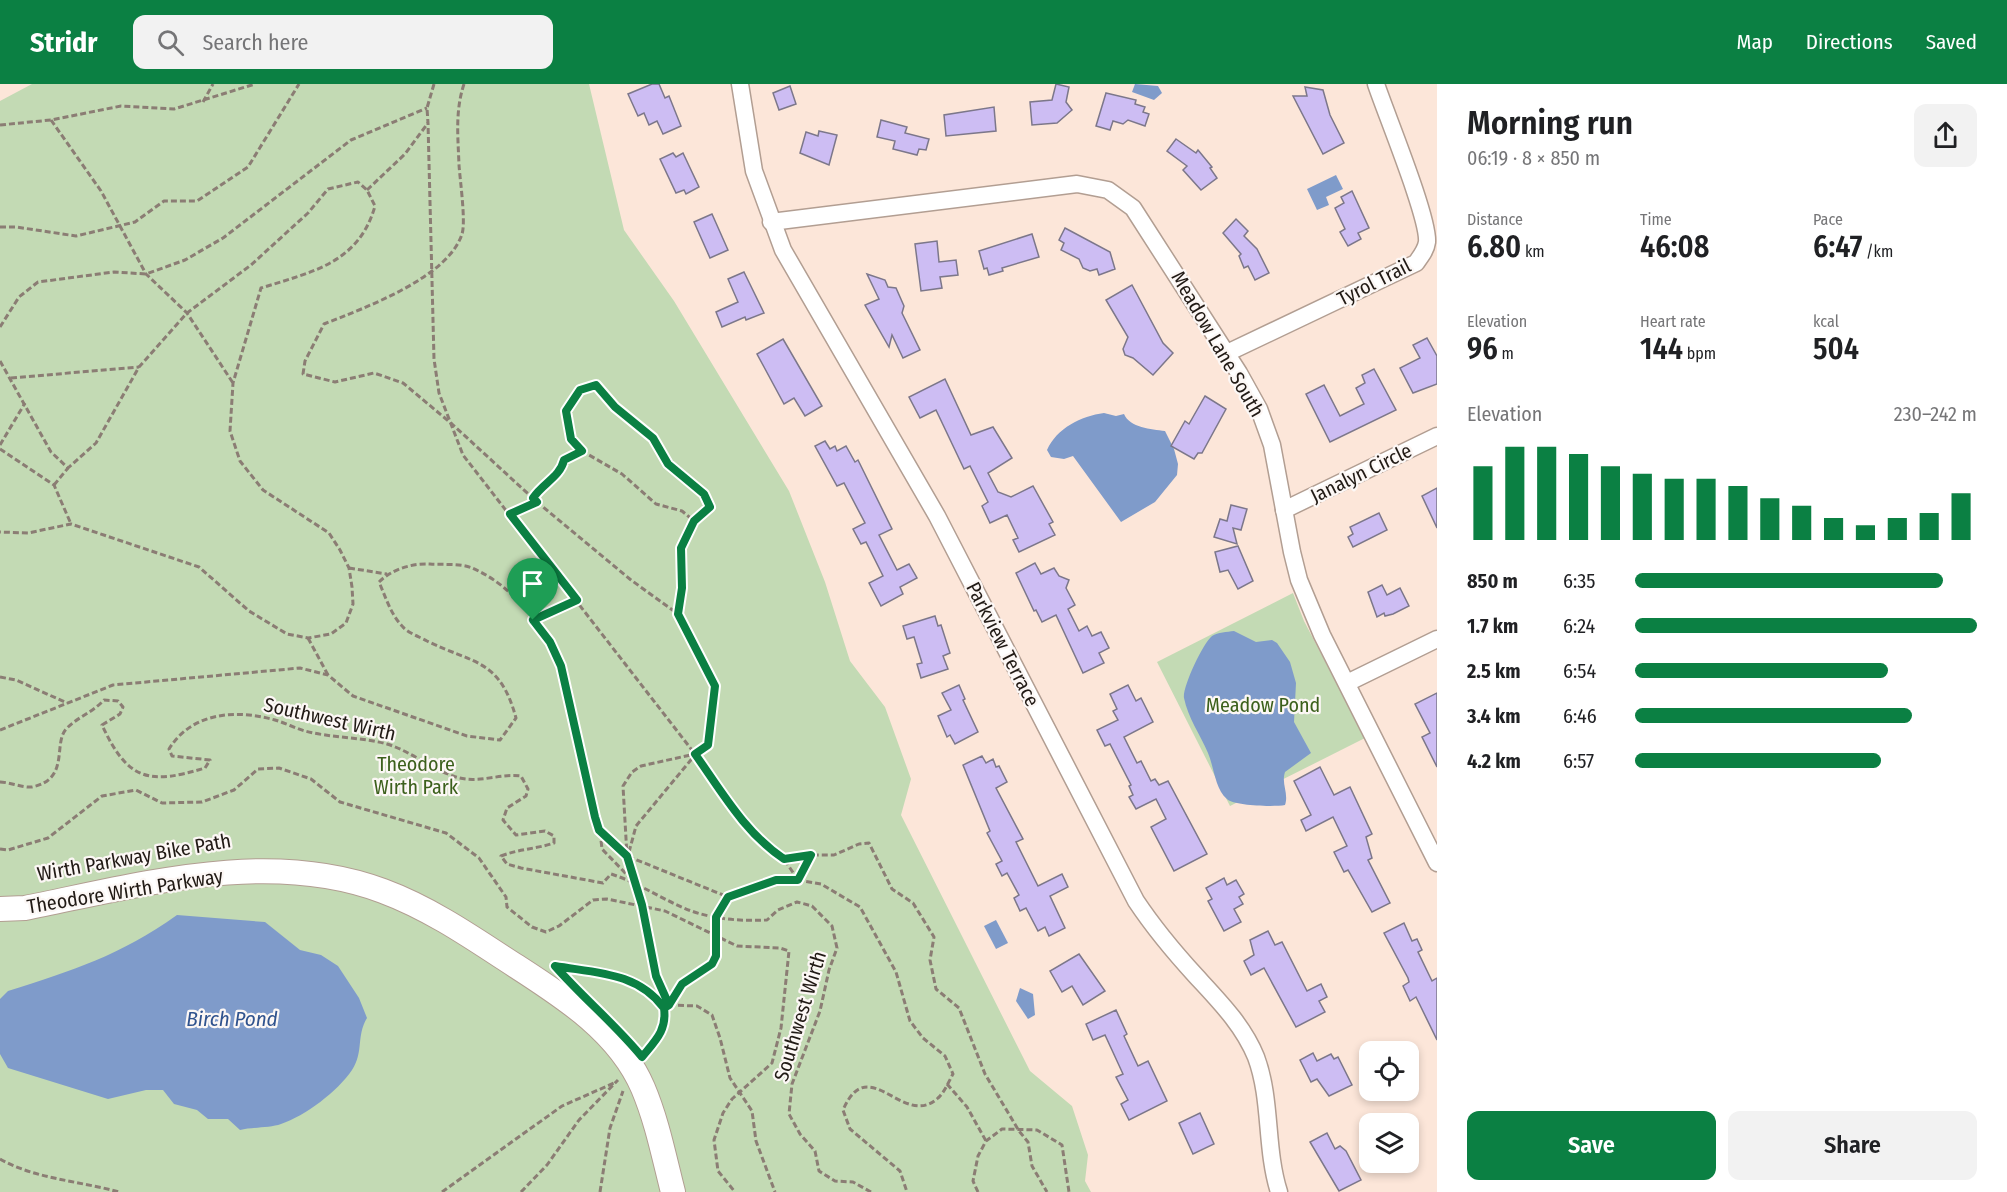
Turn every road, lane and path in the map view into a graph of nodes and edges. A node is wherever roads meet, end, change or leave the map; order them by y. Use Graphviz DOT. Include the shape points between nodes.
graph roads {
  1 [pos="213,84"];
  2 [pos="255,84"];
  3 [pos="300,84"];
  4 [pos="434,84"];
  5 [pos="464,84"];
  6 [pos="740,84"];
  7 [pos="1376,84"];
  8 [pos="202,102"];
  9 [pos="427,108"];
  10 [pos="51,120"];
  11 [pos="428,123"];
  12 [pos="0,125"];
  13 [pos="367,190"];
  14 [pos="771,222"];
  15 [pos="118,224"];
  16 [pos="0,227"];
  17 [pos="431,272"];
  18 [pos="146,274"];
  19 [pos="187,314"];
  20 [pos="0,325"];
  21 [pos="1227,353"];
  22 [pos="0,362"];
  23 [pos="139,367"];
  24 [pos="11,378"];
  25 [pos="233,383"];
  26 [pos="25,403"];
  27 [pos="452,424"];
  28 [pos="1437,436"];
  29 [pos="0,447"];
  30 [pos="582,451"];
  31 [pos="68,468"];
  32 [pos="54,485"];
  33 [pos="533,498"];
  34 [pos="537,502"];
  35 [pos="1284,510"];
  36 [pos="510,514"];
  37 [pos="694,521"];
  38 [pos="71,524"];
  39 [pos="0,532"];
  40 [pos="349,568"];
  41 [pos="387,574"];
  42 [pos="577,600"];
  43 [pos="678,614"];
  44 [pos="533,620"];
  45 [pos="308,638"];
  46 [pos="1437,639"];
  47 [pos="328,675"];
  48 [pos="0,676"];
  49 [pos="1347,683"];
  50 [pos="67,703"];
  51 [pos="0,730"];
  52 [pos="695,754"];
  53 [pos="0,782"];
  54 [pos="599,830"];
  55 [pos="0,849"];
  56 [pos="811,855"];
  57 [pos="627,856"];
  58 [pos="784,859"];
  59 [pos="1437,863"];
  60 [pos="798,880"];
  61 [pos="633,881"];
  62 [pos="728,897"];
  63 [pos="642,905"];
  64 [pos="0,909"];
  65 [pos="716,917"];
  66 [pos="716,937"];
  67 [pos="545,964"];
  68 [pos="555,966"];
  69 [pos="562,974"];
  70 [pos="669,1005"];
  71 [pos="664,1008"];
  72 [pos="632,1064"];
  73 [pos="947,1084"];
  74 [pos="738,1093"];
  75 [pos="1018,1131"];
  76 [pos="986,1141"];
  77 [pos="0,1159"];
  78 [pos="444,1191"];
  79 [pos="119,1192"];
  80 [pos="521,1192"];
  81 [pos="600,1192"];
  82 [pos="674,1192"];
  83 [pos="735,1192"];
  84 [pos="776,1192"];
  85 [pos="871,1192"];
  86 [pos="908,1192"];
  87 [pos="978,1192"];
  88 [pos="1047,1192"];
  89 [pos="1069,1192"];
  90 [pos="1279,1192"];
  1 -- 8 [label="path"];
  2 -- 8 [label="path"];
  3 -- 15 [label="path" via="248,166 197,201 164,201 135,222"];
  4 -- 9 [label="path"];
  5 -- 17 [label="path" via="456,126 463,233 447,259"];
  6 -- 14 [label="street, Parkview Terrace" via="754,171"];
  7 -- 21 [label="street, Tyrol Trail" via="1423,219 1427,244 1423,254 1416,263"];
  8 -- 10 [label="path" via="174,110 121,106"];
  9 -- 11 [label="path"];
  9 -- 18 [label="path" via="351,140 223,238 185,260"];
  10 -- 12 [label="path"];
  10 -- 15 [label="path" via="101,191"];
  11 -- 13 [label="path" via="405,154"];
  11 -- 17 [label="path"];
  13 -- 19 [label="path" via="358,182 328,189 308,213 251,265"];
  13 -- 25 [label="path" via="375,206 369,226 352,249 318,270 261,288"];
  14 -- 21 [label="street, Meadow Lane South" via="1062,185 1108,190 1143,219"];
  14 -- 90 [label="street, Parkview Terrace" via="801,284 937,516 1136,901 1250,1044 1265,1089 1270,1150"];
  15 -- 16 [label="path" via="76,236"];
  15 -- 18 [label="path"];
  17 -- 27 [label="path" via="434,359 439,393"];
  17 -- 27 [label="path" via="372,305 324,324 305,361 303,374 334,381 374,373 403,383"];
  18 -- 19 [label="path"];
  18 -- 20 [label="path" via="114,272 38,282 19,297"];
  19 -- 23 [label="path"];
  19 -- 25 [label="path"];
  21 -- 35 [label="street, Meadow Lane South" via="1266,427"];
  22 -- 24 [label="path"];
  23 -- 24 [label="path"];
  23 -- 31 [label="path" via="96,443"];
  24 -- 26 [label="path"];
  25 -- 40 [label="path" via="230,430 240,461 263,490 329,533"];
  26 -- 29 [label="path"];
  26 -- 31 [label="path" via="51,452"];
  27 -- 33 [label="path"];
  27 -- 36 [label="path" via="463,454"];
  28 -- 35 [label="street, Janalyn Circle"];
  29 -- 32 [label="path"];
  30 -- 33 [label="path" via="564,460 562,470"];
  30 -- 37 [label="path" via="622,474 656,504 681,511"];
  30 -- 37 [label="path" via="571,439 566,411 580,390 596,385 615,407 653,438 668,464 704,494 710,507"];
  31 -- 32 [label="path"];
  32 -- 38 [label="path"];
  33 -- 34 [label="path"];
  34 -- 36 [label="path"];
  34 -- 43 [label="path"];
  35 -- 49 [label="street, Meadow Lane South" via="1299,580"];
  36 -- 42 [label="path"];
  37 -- 43 [label="path" via="681,548"];
  38 -- 39 [label="path" via="28,533"];
  38 -- 45 [label="path" via="199,567 249,611 287,634"];
  40 -- 41 [label="path"];
  40 -- 45 [label="path" via="353,604 346,623 331,634"];
  41 -- 44 [label="path" via="418,564 472,568 517,598"];
  41 -- 47 [label="path" via="379,582 404,629 470,657 494,672 510,695 516,718 500,740 467,736 353,696"];
  42 -- 44 [label="path"];
  42 -- 52 [label="path"];
  43 -- 52 [label="path" via="715,686 708,745"];
  44 -- 54 [label="path" via="550,642 561,666"];
  45 -- 47 [label="path"];
  46 -- 49 [label="street"];
  47 -- 50 [label="path" via="300,668 113,685"];
  48 -- 50 [label="path"];
  49 -- 59 [label="street, Meadow Lane South"];
  50 -- 51 [label="path"];
  52 -- 57 [label="path" via="636,826"];
  52 -- 57 [label="path" via="632,771 623,786"];
  52 -- 58 [label="path" via="745,825"];
  53 -- 61 [label="path, Southwest Wirth" via="31,787 47,779 57,766 66,729 104,700 118,701 123,707 120,714 102,726 109,741 127,766 146,777 205,768 210,760 171,756 169,749 174,740 214,715 244,714 306,731 386,744 454,777 496,780 521,776 528,789 526,796 507,808 503,820 516,835 545,831 554,836 554,843 501,856 507,864 603,884 611,874"];
  54 -- 57 [label="path"];
  54 -- 61 [label="path" via="602,849"];
  55 -- 63 [label="path, Southwest Wirth" via="48,838 102,796 136,790 162,803 202,802 234,790 258,769 279,768 312,778 340,802 446,833 479,858 506,897 507,907 531,927 546,932 593,900"];
  56 -- 58 [label="path"];
  56 -- 60 [label="path"];
  56 -- 75 [label="path" via="834,855 869,843 892,889 913,903 934,937 930,960 936,989 959,1008 986,1074"];
  57 -- 61 [label="path"];
  57 -- 62 [label="path"];
  58 -- 60 [label="path"];
  60 -- 62 [label="path" via="776,880"];
  60 -- 73 [label="path" via="821,884 860,906 896,972 910,1021 945,1056 953,1074"];
  61 -- 63 [label="path"];
  61 -- 65 [label="path, Southwest Wirth" via="700,914"];
  62 -- 65 [label="path"];
  63 -- 66 [label="path, Southwest Wirth" via="665,911"];
  63 -- 70 [label="path" via="656,976"];
  64 -- 72 [label="street, Theodore Wirth Parkway" via="26,908 196,876 262,871 345,879 428,910 537,980 602,1028"];
  65 -- 66 [label="path"];
  65 -- 85 [label="path, Southwest Wirth" via="767,920 778,910 798,902 812,906 832,926 837,948 820,1011 792,1084 789,1114 815,1151 819,1171 835,1181 853,1182"];
  66 -- 70 [label="path" via="712,964 682,984"];
  66 -- 74 [label="path, Southwest Wirth" via="737,946 789,951 782,1028 772,1063"];
  67 -- 68 [label="path"];
  68 -- 69 [label="path"];
  68 -- 71 [label="path" via="620,976 652,992"];
  70 -- 71 [label="path"];
  70 -- 74 [label="path" via="697,1006 712,1015"];
  71 -- 72 [label="path" via="663,1032"];
  72 -- 78 [label="path" via="562,1106"];
  72 -- 80 [label="path" via="579,1120 547,1165"];
  72 -- 81 [label="path" via="610,1128"];
  72 -- 82 [label="street, Theodore Wirth Parkway" via="651,1108"];
  73 -- 76 [label="path" via="967,1107"];
  73 -- 86 [label="path" via="938,1098 913,1106 876,1087 858,1088 843,1110 850,1129 900,1171"];
  74 -- 83 [label="path, Southwest Wirth" via="723,1113 714,1140 718,1171"];
  74 -- 84 [label="path" via="752,1111 756,1141"];
  75 -- 76 [label="path" via="1002,1130"];
  75 -- 88 [label="path" via="1028,1142 1032,1166"];
  75 -- 89 [label="path" via="1037,1130 1062,1145"];
  76 -- 87 [label="path" via="973,1181"];
  77 -- 79 [label="path" via="19,1170"];
}
